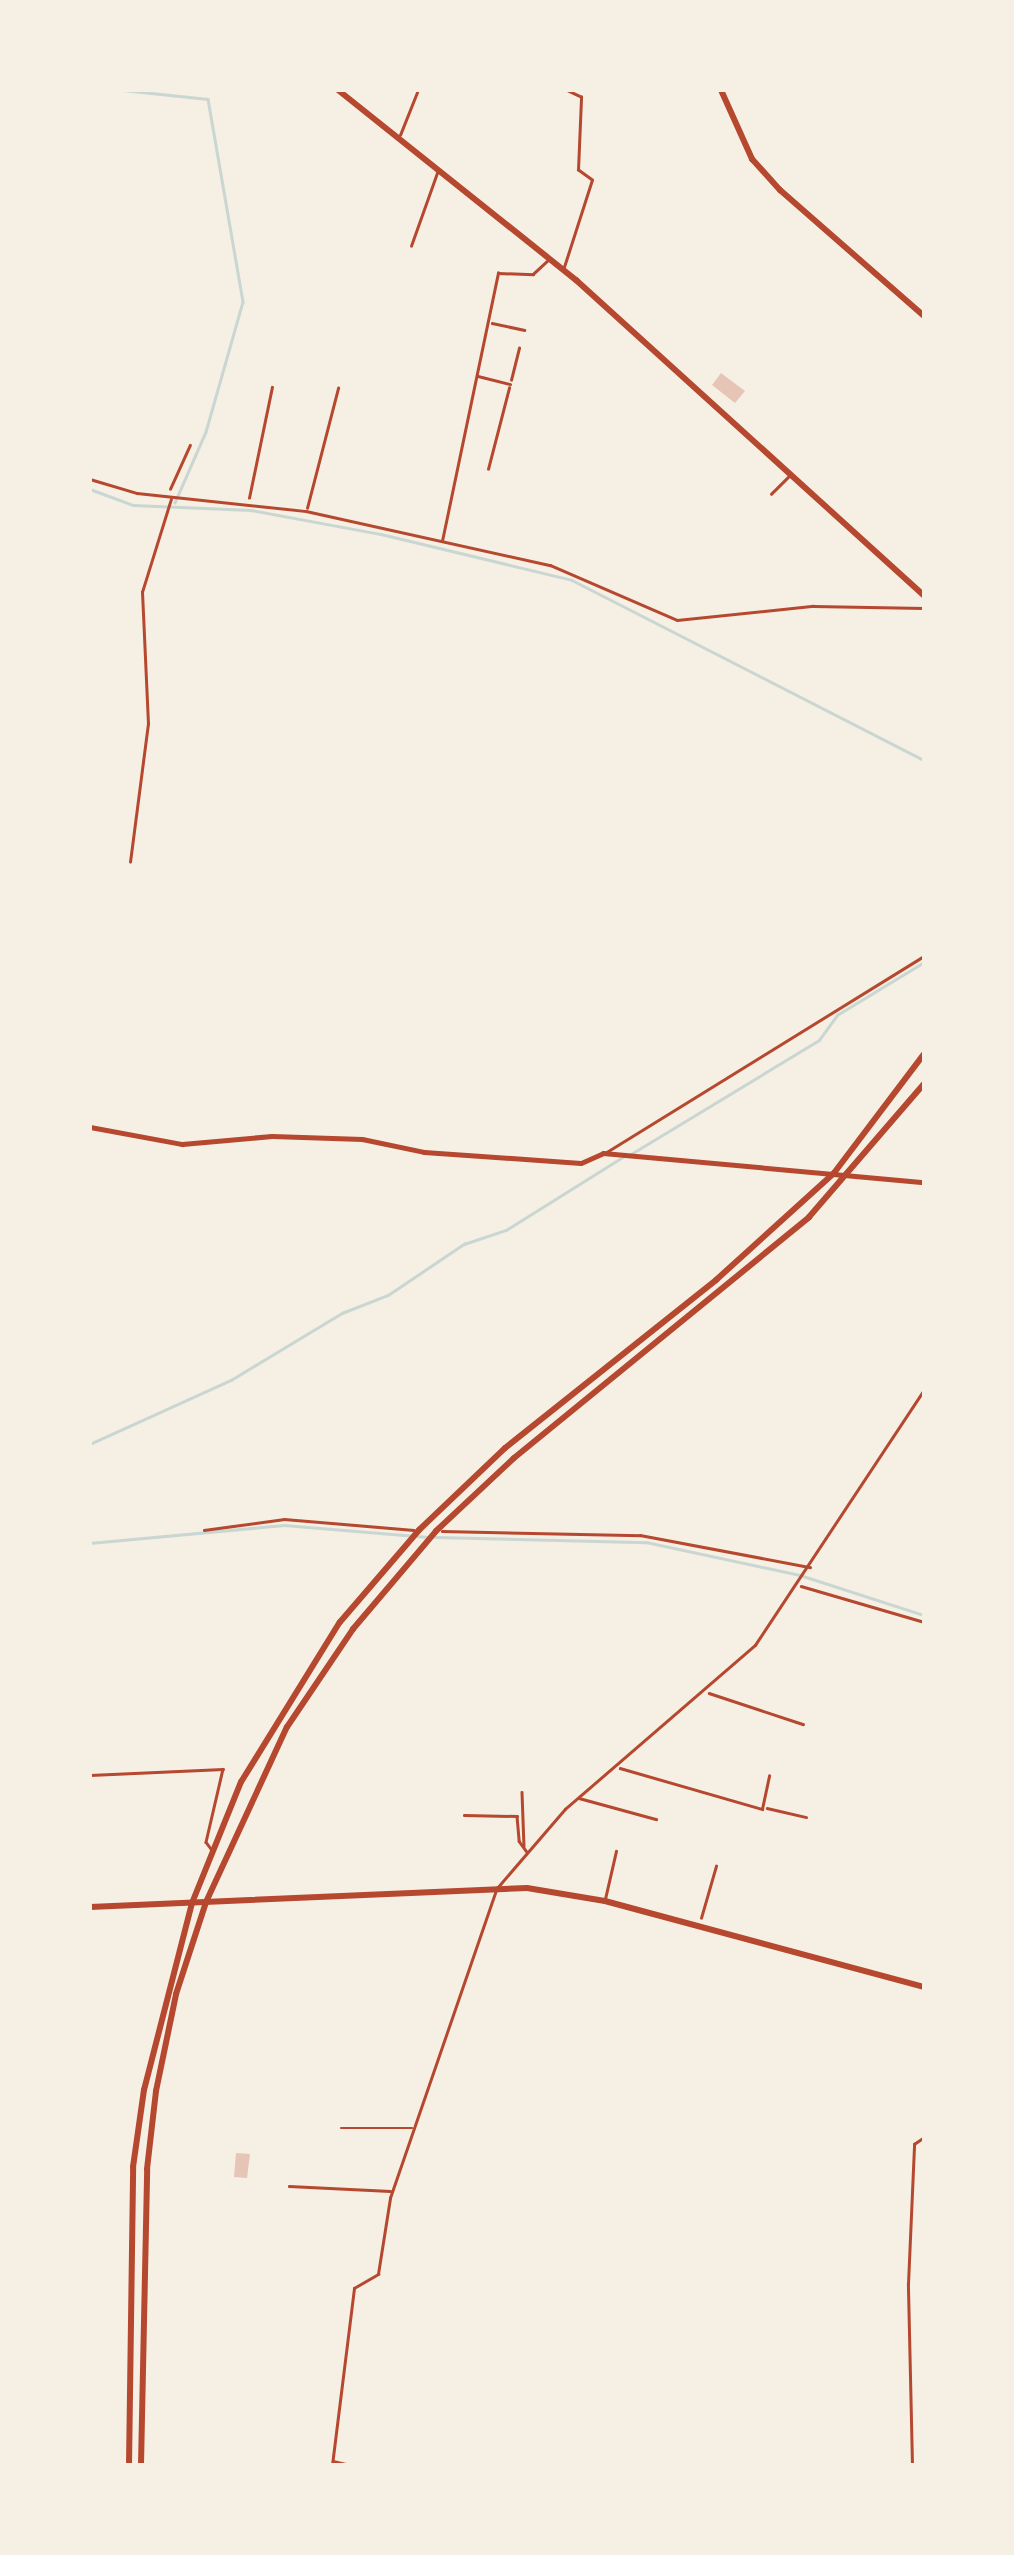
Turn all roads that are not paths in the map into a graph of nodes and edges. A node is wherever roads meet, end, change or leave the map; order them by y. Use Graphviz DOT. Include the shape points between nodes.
graph roads {
  1 [pos="338,90"];
  2 [pos="418,90"];
  3 [pos="566,90"];
  4 [pos="721,90"];
  5 [pos="399,138"];
  6 [pos="438,168"];
  7 [pos="410,246"];
  8 [pos="550,258"];
  9 [pos="563,270"];
  10 [pos="924,316"];
  11 [pos="478,376"];
  12 [pos="510,384"];
  13 [pos="272,387"];
  14 [pos="338,388"];
  15 [pos="789,476"];
  16 [pos="90,479"];
  17 [pos="771,494"];
  18 [pos="169,497"];
  19 [pos="248,501"];
  20 [pos="306,511"];
  21 [pos="442,541"];
  22 [pos="924,596"];
  23 [pos="924,608"];
  24 [pos="130,862"];
  25 [pos="924,956"];
  26 [pos="924,1054"];
  27 [pos="924,1084"];
  28 [pos="90,1127"];
  29 [pos="604,1154"];
  30 [pos="834,1173"];
  31 [pos="852,1175"];
  32 [pos="924,1182"];
  33 [pos="924,1390"];
  34 [pos="204,1530"];
  35 [pos="419,1530"];
  36 [pos="436,1531"];
  37 [pos="812,1567"];
  38 [pos="800,1586"];
  39 [pos="924,1622"];
  40 [pos="706,1692"];
  41 [pos="803,1724"];
  42 [pos="90,1774"];
  43 [pos="522,1792"];
  44 [pos="578,1798"];
  45 [pos="464,1815"];
  46 [pos="656,1818"];
  47 [pos="526,1850"];
  48 [pos="616,1851"];
  49 [pos="213,1852"];
  50 [pos="90,1882"];
  51 [pos="497,1888"];
  52 [pos="90,1889"];
  53 [pos="604,1901"];
  54 [pos="206,1902"];
  55 [pos="192,1903"];
  56 [pos="90,1907"];
  57 [pos="924,1988"];
  58 [pos="924,2023"];
  59 [pos="342,2128"];
  60 [pos="413,2128"];
  61 [pos="289,2186"];
  62 [pos="392,2191"];
  63 [pos="333,2463"];
  64 [pos="129,2465"];
  65 [pos="141,2465"];
  66 [pos="350,2465"];
  67 [pos="493,2465"];
  68 [pos="700,2465"];
  69 [pos="912,2465"];
  1 -- 5 [label="street"];
  2 -- 5 [label="lane"];
  3 -- 9 [label="lane" via="581,98 578,170 592,180"];
  4 -- 10 [label="street" via="752,159"];
  5 -- 6 [label="street"];
  6 -- 7 [label="lane"];
  6 -- 8 [label="street"];
  8 -- 9 [label="street"];
  8 -- 11 [label="lane" via="534,274 498,273"];
  9 -- 15 [label="street"];
  11 -- 12 [label="lane"];
  11 -- 21 [label="lane"];
  13 -- 19 [label="lane"];
  14 -- 20 [label="lane"];
  15 -- 17 [label="lane"];
  15 -- 22 [label="street"];
  16 -- 18 [label="lane"];
  18 -- 19 [label="lane"];
  18 -- 24 [label="lane" via="142,592 148,724"];
  19 -- 20 [label="lane"];
  20 -- 21 [label="lane"];
  21 -- 23 [label="lane" via="550,565 677,620 813,606"];
  25 -- 29 [label="lane"];
  26 -- 30 [label="street"];
  27 -- 31 [label="street"];
  28 -- 29 [label="street" via="182,1144 272,1136 581,1163"];
  29 -- 30 [label="street"];
  30 -- 31 [label="street"];
  30 -- 35 [label="street" via="716,1280 505,1448"];
  31 -- 32 [label="street"];
  31 -- 36 [label="street"];
  33 -- 37 [label="lane"];
  34 -- 35 [label="lane" via="284,1520"];
  35 -- 36 [label="lane"];
  35 -- 49 [label="street" via="310,1665 241,1782"];
  36 -- 37 [label="lane" via="640,1535"];
  36 -- 54 [label="street" via="353,1629 287,1727"];
  37 -- 38 [label="lane"];
  38 -- 39 [label="lane"];
  38 -- 40 [label="lane" via="755,1645"];
  40 -- 41 [label="lane"];
  40 -- 44 [label="lane"];
  42 -- 49 [label="lane" via="223,1769 206,1842"];
  43 -- 47 [label="lane"];
  44 -- 46 [label="lane"];
  44 -- 47 [label="lane"];
  45 -- 47 [label="lane" via="517,1816"];
  47 -- 51 [label="lane"];
  48 -- 53 [label="lane"];
  49 -- 55 [label="street"];
  50 -- 52 [label="lane"];
  51 -- 53 [label="street"];
  51 -- 54 [label="street"];
  51 -- 60 [label="lane"];
  53 -- 57 [label="street"];
  54 -- 55 [label="street"];
  54 -- 65 [label="street" via="176,1994 146,2169"];
  55 -- 56 [label="street"];
  55 -- 64 [label="street" via="165,1990 134,2168"];
  58 -- 69 [label="lane" via="923,2138 914,2144 908,2284"];
  59 -- 60 [label="lane"];
  60 -- 62 [label="lane"];
  61 -- 62 [label="lane"];
  62 -- 63 [label="lane" via="378,2274 354,2288"];
  63 -- 66 [label="lane"];
  67 -- 68 [label="lane"];
}
